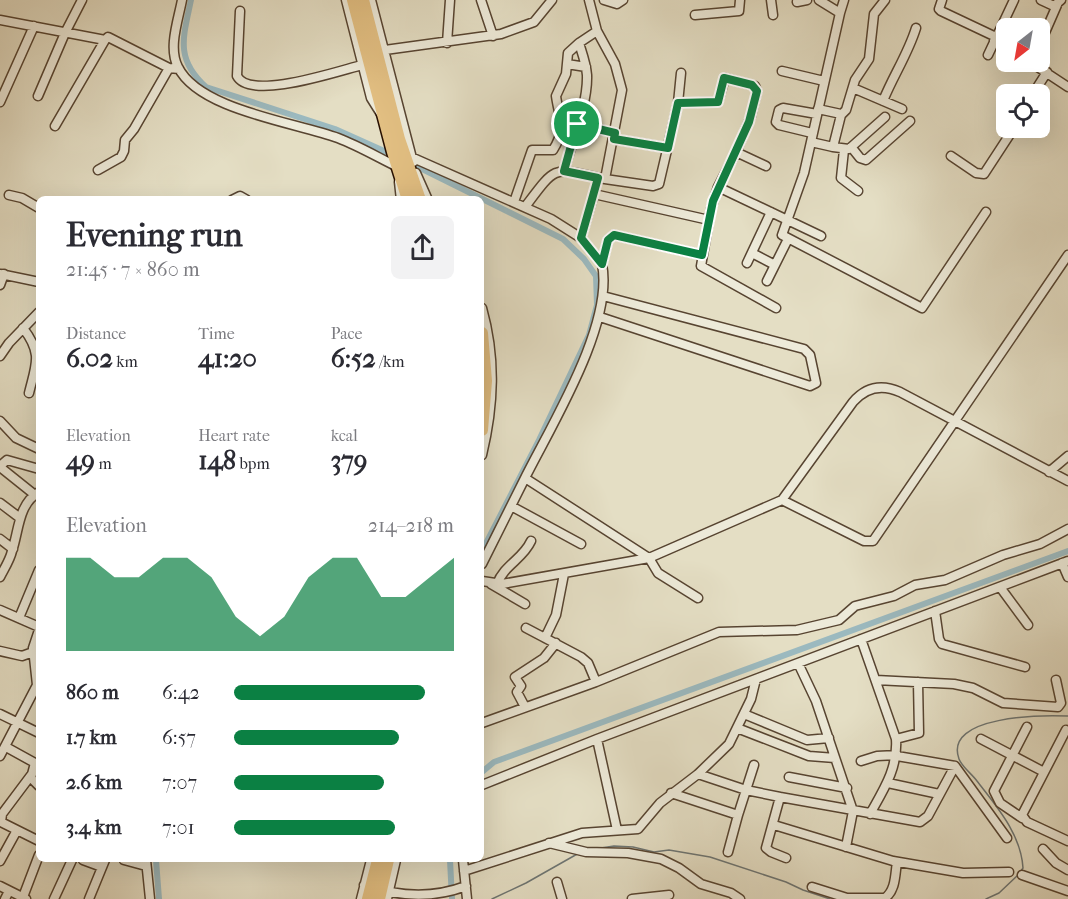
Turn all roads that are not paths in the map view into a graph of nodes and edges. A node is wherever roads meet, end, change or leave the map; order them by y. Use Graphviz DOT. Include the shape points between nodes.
graph roads {
  1 [pos="82,0"];
  2 [pos="182,0"];
  3 [pos="346,0"];
  4 [pos="353,0"];
  5 [pos="363,0"];
  6 [pos="371,0"];
  7 [pos="450,0"];
  8 [pos="481,0"];
  9 [pos="552,0"];
  10 [pos="589,0"];
  11 [pos="603,0"];
  12 [pos="622,0"];
  13 [pos="740,0"];
  14 [pos="771,0"];
  15 [pos="807,0"];
  16 [pos="821,0"];
  17 [pos="844,0"];
  18 [pos="885,0"];
  19 [pos="942,0"];
  20 [pos="1041,0"];
  21 [pos="1010,1"];
  22 [pos="797,2"];
  23 [pos="1059,2"];
  24 [pos="240,11"];
  25 [pos="840,13"];
  26 [pos="695,15"];
  27 [pos="773,15"];
  28 [pos="0,20"];
  29 [pos="1050,22"];
  30 [pos="34,27"];
  31 [pos="916,28"];
  32 [pos="597,31"];
  33 [pos="65,33"];
  34 [pos="493,36"];
  35 [pos="995,39"];
  36 [pos="105,40"];
  37 [pos="447,43"];
  38 [pos="579,43"];
  39 [pos="385,50"];
  40 [pos="988,55"];
  41 [pos="567,64"];
  42 [pos="362,65"];
  43 [pos="169,68"];
  44 [pos="586,68"];
  45 [pos="179,69"];
  46 [pos="782,71"];
  47 [pos="1047,72"];
  48 [pos="681,73"];
  49 [pos="824,81"];
  50 [pos="1039,84"];
  51 [pos="1068,87"];
  52 [pos="853,88"];
  53 [pos="38,96"];
  54 [pos="883,101"];
  55 [pos="0,102"];
  56 [pos="678,103"];
  57 [pos="902,109"];
  58 [pos="817,112"];
  59 [pos="841,114"];
  60 [pos="383,117"];
  61 [pos="885,117"];
  62 [pos="910,121"];
  63 [pos="577,124"];
  64 [pos="55,126"];
  65 [pos="614,136"];
  66 [pos="812,137"];
  67 [pos="1009,138"];
  68 [pos="832,147"];
  69 [pos="668,148"];
  70 [pos="848,149"];
  71 [pos="736,152"];
  72 [pos="951,156"];
  73 [pos="406,164"];
  74 [pos="766,166"];
  75 [pos="98,170"];
  76 [pos="564,171"];
  77 [pos="601,178"];
  78 [pos="718,187"];
  79 [pos="858,191"];
  80 [pos="594,194"];
  81 [pos="9,195"];
  82 [pos="409,196"];
  83 [pos="409,196"];
  84 [pos="426,196"];
  85 [pos="514,202"];
  86 [pos="36,206"];
  87 [pos="525,207"];
  88 [pos="771,212"];
  89 [pos="986,212"];
  90 [pos="787,219"];
  91 [pos="709,220"];
  92 [pos="821,236"];
  93 [pos="581,238"];
  94 [pos="788,239"];
  95 [pos="752,253"];
  96 [pos="702,255"];
  97 [pos="1068,255"];
  98 [pos="747,262"];
  99 [pos="602,264"];
  100 [pos="775,265"];
  101 [pos="2,274"];
  102 [pos="36,281"];
  103 [pos="767,281"];
  104 [pos="0,285"];
  105 [pos="603,296"];
  106 [pos="776,308"];
  107 [pos="36,315"];
  108 [pos="484,317"];
  109 [pos="600,317"];
  110 [pos="23,328"];
  111 [pos="36,346"];
  112 [pos="0,356"];
  113 [pos="484,357"];
  114 [pos="36,368"];
  115 [pos="29,393"];
  116 [pos="484,406"];
  117 [pos="0,421"];
  118 [pos="956,421"];
  119 [pos="484,445"];
  120 [pos="36,448"];
  121 [pos="1068,456"];
  122 [pos="0,466"];
  123 [pos="36,468"];
  124 [pos="1049,472"];
  125 [pos="525,478"];
  126 [pos="1068,481"];
  127 [pos="36,493"];
  128 [pos="36,495"];
  129 [pos="782,500"];
  130 [pos="0,502"];
  131 [pos="511,506"];
  132 [pos="20,518"];
  133 [pos="1068,529"];
  134 [pos="0,539"];
  135 [pos="531,541"];
  136 [pos="581,544"];
  137 [pos="13,549"];
  138 [pos="649,558"];
  139 [pos="484,560"];
  140 [pos="1065,562"];
  141 [pos="564,574"];
  142 [pos="0,576"];
  143 [pos="1068,577"];
  144 [pos="489,582"];
  145 [pos="36,587"];
  146 [pos="1000,587"];
  147 [pos="698,598"];
  148 [pos="525,604"];
  149 [pos="0,610"];
  150 [pos="935,611"];
  151 [pos="19,618"];
  152 [pos="1028,625"];
  153 [pos="36,626"];
  154 [pos="526,628"];
  155 [pos="545,638"];
  156 [pos="861,639"];
  157 [pos="36,640"];
  158 [pos="556,643"];
  159 [pos="0,651"];
  160 [pos="33,652"];
  161 [pos="798,663"];
  162 [pos="1024,667"];
  163 [pos="36,677"];
  164 [pos="756,678"];
  165 [pos="876,680"];
  166 [pos="1056,680"];
  167 [pos="596,682"];
  168 [pos="918,682"];
  169 [pos="36,687"];
  170 [pos="525,707"];
  171 [pos="0,714"];
  172 [pos="744,714"];
  173 [pos="484,722"];
  174 [pos="19,723"];
  175 [pos="737,728"];
  176 [pos="1027,728"];
  177 [pos="1066,730"];
  178 [pos="36,732"];
  179 [pos="829,738"];
  180 [pos="597,739"];
  181 [pos="896,739"];
  182 [pos="981,739"];
  183 [pos="6,747"];
  184 [pos="0,756"];
  185 [pos="897,756"];
  186 [pos="1012,756"];
  187 [pos="835,758"];
  188 [pos="861,761"];
  189 [pos="754,765"];
  190 [pos="35,766"];
  191 [pos="955,766"];
  192 [pos="1044,772"];
  193 [pos="698,774"];
  194 [pos="789,777"];
  195 [pos="888,783"];
  196 [pos="36,784"];
  197 [pos="484,784"];
  198 [pos="847,788"];
  199 [pos="746,790"];
  200 [pos="671,793"];
  201 [pos="939,794"];
  202 [pos="780,797"];
  203 [pos="853,811"];
  204 [pos="870,814"];
  205 [pos="738,815"];
  206 [pos="1022,818"];
  207 [pos="774,825"];
  208 [pos="617,830"];
  209 [pos="16,832"];
  210 [pos="1007,838"];
  211 [pos="36,840"];
  212 [pos="1068,841"];
  213 [pos="548,843"];
  214 [pos="846,847"];
  215 [pos="1043,849"];
  216 [pos="728,852"];
  217 [pos="786,858"];
  218 [pos="0,861"];
  219 [pos="37,862"];
  220 [pos="71,862"];
  221 [pos="371,862"];
  222 [pos="378,862"];
  223 [pos="387,862"];
  224 [pos="395,862"];
  225 [pos="464,862"];
  226 [pos="897,862"];
  227 [pos="103,863"];
  228 [pos="146,863"];
  229 [pos="1068,870"];
  230 [pos="464,871"];
  231 [pos="1009,872"];
  232 [pos="1022,875"];
  233 [pos="557,882"];
  234 [pos="0,886"];
  235 [pos="812,886"];
  236 [pos="465,891"];
  237 [pos="1068,891"];
  238 [pos="377,893"];
  239 [pos="7,895"];
  240 [pos="669,895"];
  241 [pos="25,898"];
  242 [pos="54,899"];
  243 [pos="89,899"];
  244 [pos="150,899"];
  245 [pos="361,899"];
  246 [pos="562,899"];
  247 [pos="632,899"];
  248 [pos="740,899"];
  249 [pos="863,899"];
  1 -- 33 [label="street"];
  2 -- 45 [label="street" via="174,52"];
  3 -- 42 [label="street"];
  4 -- 60 [label="highway"];
  5 -- 73 [label="highway"];
  6 -- 39 [label="street"];
  7 -- 37 [label="street"];
  8 -- 34 [label="street"];
  9 -- 34 [label="street" via="534,22"];
  10 -- 32 [label="street"];
  11 -- 12 [label="street" via="616,4"];
  13 -- 26 [label="street" via="739,11"];
  14 -- 27 [label="street"];
  15 -- 22 [label="street"];
  16 -- 25 [label="street"];
  17 -- 25 [label="street"];
  18 -- 52 [label="street" via="874,14 870,56"];
  19 -- 35 [label="street" via="941,11"];
  20 -- 23 [label="street" via="1051,5"];
  21 -- 35 [label="street"];
  23 -- 29 [label="street"];
  24 -- 42 [label="street" via="237,76 244,85 275,85"];
  25 -- 49 [label="street"];
  28 -- 30 [label="street"];
  30 -- 33 [label="street"];
  30 -- 55 [label="street"];
  31 -- 54 [label="street"];
  32 -- 38 [label="street"];
  32 -- 65 [label="street" via="621,82"];
  33 -- 36 [label="street"];
  33 -- 53 [label="street"];
  34 -- 37 [label="street"];
  35 -- 40 [label="street"];
  36 -- 43 [label="street" via="108,37"];
  36 -- 64 [label="street"];
  37 -- 39 [label="street"];
  38 -- 41 [label="street" via="568,53"];
  38 -- 44 [label="street"];
  39 -- 73 [label="street"];
  41 -- 44 [label="street"];
  41 -- 85 [label="street" via="555,96 562,123 556,147 532,150"];
  42 -- 60 [label="street" via="371,98"];
  43 -- 45 [label="street"];
  43 -- 75 [label="street" via="124,140 121,157"];
  44 -- 63 [label="street"];
  45 -- 73 [label="street" via="199,92 222,103"];
  46 -- 49 [label="street"];
  47 -- 50 [label="street"];
  47 -- 51 [label="street"];
  48 -- 56 [label="street"];
  49 -- 58 [label="street"];
  52 -- 54 [label="street"];
  52 -- 59 [label="street"];
  54 -- 57 [label="street"];
  56 -- 69 [label="street"];
  56 -- 71 [label="street" via="718,102 724,78 755,86 751,116"];
  58 -- 59 [label="street"];
  58 -- 66 [label="street"];
  58 -- 66 [label="street" via="783,108 777,120 779,125"];
  59 -- 68 [label="street"];
  60 -- 73 [label="highway"];
  61 -- 70 [label="street"];
  62 -- 70 [label="street" via="866,160"];
  63 -- 65 [label="street"];
  63 -- 76 [label="street"];
  65 -- 69 [label="street"];
  65 -- 77 [label="street"];
  66 -- 68 [label="street"];
  66 -- 90 [label="street" via="804,174"];
  67 -- 72 [label="street" via="984,174"];
  68 -- 70 [label="street"];
  69 -- 77 [label="street" via="656,185"];
  70 -- 79 [label="street" via="841,178"];
  71 -- 74 [label="street"];
  71 -- 78 [label="street"];
  73 -- 82 [label="highway"];
  73 -- 83 [label="street"];
  73 -- 84 [label="street"];
  73 -- 85 [label="street"];
  76 -- 77 [label="street"];
  76 -- 87 [label="street" via="550,175"];
  77 -- 80 [label="street"];
  78 -- 88 [label="street"];
  78 -- 91 [label="street"];
  80 -- 91 [label="street"];
  80 -- 93 [label="street"];
  81 -- 86 [label="street"];
  85 -- 87 [label="street"];
  87 -- 93 [label="street"];
  88 -- 90 [label="street"];
  88 -- 95 [label="street"];
  89 -- 94 [label="street" via="922,308"];
  90 -- 92 [label="street"];
  90 -- 94 [label="street" via="782,235"];
  91 -- 96 [label="street"];
  93 -- 99 [label="street"];
  94 -- 100 [label="street"];
  95 -- 98 [label="street"];
  95 -- 100 [label="street"];
  96 -- 99 [label="street" via="614,235 608,240"];
  96 -- 106 [label="street" via="702,267"];
  97 -- 118 [label="street"];
  99 -- 105 [label="street"];
  100 -- 103 [label="street"];
  101 -- 102 [label="street"];
  101 -- 104 [label="street"];
  105 -- 109 [label="street"];
  105 -- 109 [label="street" via="800,347 810,355 816,383 810,386"];
  107 -- 110 [label="street"];
  108 -- 119 [label="street" via="492,355 493,388"];
  109 -- 125 [label="street" via="574,381"];
  110 -- 111 [label="street"];
  110 -- 112 [label="street"];
  113 -- 116 [label="highway"];
  114 -- 115 [label="street"];
  117 -- 120 [label="street" via="16,438"];
  118 -- 124 [label="street"];
  118 -- 129 [label="street" via="894,389 869,389 853,402"];
  118 -- 129 [label="street" via="873,541 864,541"];
  121 -- 124 [label="street"];
  122 -- 123 [label="street" via="7,460"];
  122 -- 127 [label="street"];
  124 -- 126 [label="street"];
  125 -- 131 [label="street"];
  125 -- 138 [label="street"];
  128 -- 132 [label="street"];
  129 -- 138 [label="street"];
  130 -- 132 [label="street"];
  131 -- 136 [label="street"];
  131 -- 139 [label="street"];
  132 -- 137 [label="street"];
  133 -- 167 [label="street" via="1040,544 945,580 915,585 894,596 855,606 838,620 797,630 719,632"];
  134 -- 137 [label="street"];
  135 -- 144 [label="street" via="525,553"];
  137 -- 142 [label="street"];
  138 -- 141 [label="street"];
  138 -- 147 [label="street" via="658,573"];
  140 -- 143 [label="street"];
  140 -- 146 [label="street"];
  141 -- 144 [label="street"];
  141 -- 155 [label="street" via="556,615"];
  144 -- 148 [label="street"];
  145 -- 151 [label="street"];
  146 -- 150 [label="street"];
  146 -- 152 [label="street"];
  149 -- 151 [label="street"];
  150 -- 156 [label="street"];
  150 -- 162 [label="street" via="942,644"];
  151 -- 153 [label="street"];
  154 -- 155 [label="street"];
  155 -- 158 [label="street"];
  156 -- 161 [label="street"];
  156 -- 165 [label="street"];
  157 -- 160 [label="street"];
  158 -- 167 [label="street" via="585,660"];
  158 -- 170 [label="street" via="544,658 514,677 521,686 517,693"];
  159 -- 160 [label="street" via="22,656"];
  160 -- 163 [label="street"];
  161 -- 164 [label="street"];
  161 -- 179 [label="street"];
  164 -- 172 [label="street"];
  164 -- 180 [label="street"];
  165 -- 168 [label="street"];
  165 -- 181 [label="street"];
  166 -- 168 [label="street" via="1061,704 1058,707 1003,703 963,685"];
  167 -- 170 [label="street"];
  168 -- 181 [label="street" via="919,734"];
  169 -- 174 [label="street"];
  170 -- 173 [label="street"];
  171 -- 174 [label="street"];
  172 -- 175 [label="street"];
  172 -- 179 [label="street" via="807,740"];
  174 -- 178 [label="street"];
  174 -- 183 [label="street"];
  175 -- 187 [label="street" via="809,756"];
  175 -- 193 [label="street" via="729,744"];
  176 -- 186 [label="street"];
  177 -- 192 [label="street"];
  179 -- 187 [label="street"];
  180 -- 197 [label="street"];
  180 -- 208 [label="street"];
  181 -- 185 [label="street"];
  182 -- 186 [label="street"];
  183 -- 184 [label="street"];
  183 -- 190 [label="street"];
  185 -- 188 [label="street"];
  185 -- 191 [label="street"];
  185 -- 195 [label="street"];
  186 -- 192 [label="street"];
  186 -- 206 [label="street" via="994,791 1000,803"];
  187 -- 198 [label="street"];
  189 -- 199 [label="street"];
  190 -- 196 [label="street"];
  190 -- 209 [label="street" via="1,818 5,826"];
  191 -- 201 [label="street"];
  191 -- 210 [label="street"];
  192 -- 206 [label="street"];
  193 -- 199 [label="street"];
  193 -- 200 [label="street"];
  194 -- 198 [label="street"];
  195 -- 201 [label="street"];
  195 -- 204 [label="street"];
  198 -- 203 [label="street"];
  199 -- 202 [label="street"];
  199 -- 205 [label="street"];
  200 -- 205 [label="street"];
  200 -- 208 [label="street" via="638,828"];
  201 -- 204 [label="street" via="928,816 920,822"];
  202 -- 203 [label="street"];
  202 -- 207 [label="street"];
  203 -- 204 [label="street"];
  203 -- 214 [label="street"];
  205 -- 216 [label="street"];
  206 -- 212 [label="street"];
  207 -- 214 [label="street"];
  207 -- 217 [label="street" via="766,848"];
  208 -- 213 [label="street" via="582,833"];
  209 -- 211 [label="street"];
  209 -- 218 [label="street"];
  213 -- 230 [label="street"];
  213 -- 248 [label="street" via="586,852 661,859 700,884"];
  214 -- 226 [label="street"];
  215 -- 229 [label="street"];
  219 -- 241 [label="street"];
  220 -- 242 [label="street"];
  221 -- 238 [label="street"];
  222 -- 238 [label="highway"];
  223 -- 238 [label="highway"];
  224 -- 238 [label="street"];
  225 -- 230 [label="street"];
  226 -- 231 [label="street" via="963,873"];
  226 -- 249 [label="street" via="890,894 882,899"];
  227 -- 243 [label="street"];
  228 -- 244 [label="street"];
  230 -- 236 [label="street"];
  232 -- 237 [label="street"];
  233 -- 246 [label="street"];
  234 -- 239 [label="street"];
  235 -- 249 [label="street" via="842,897"];
  236 -- 238 [label="street" via="418,897"];
  238 -- 245 [label="street"];
  239 -- 241 [label="street"];
  240 -- 247 [label="street"];
}
